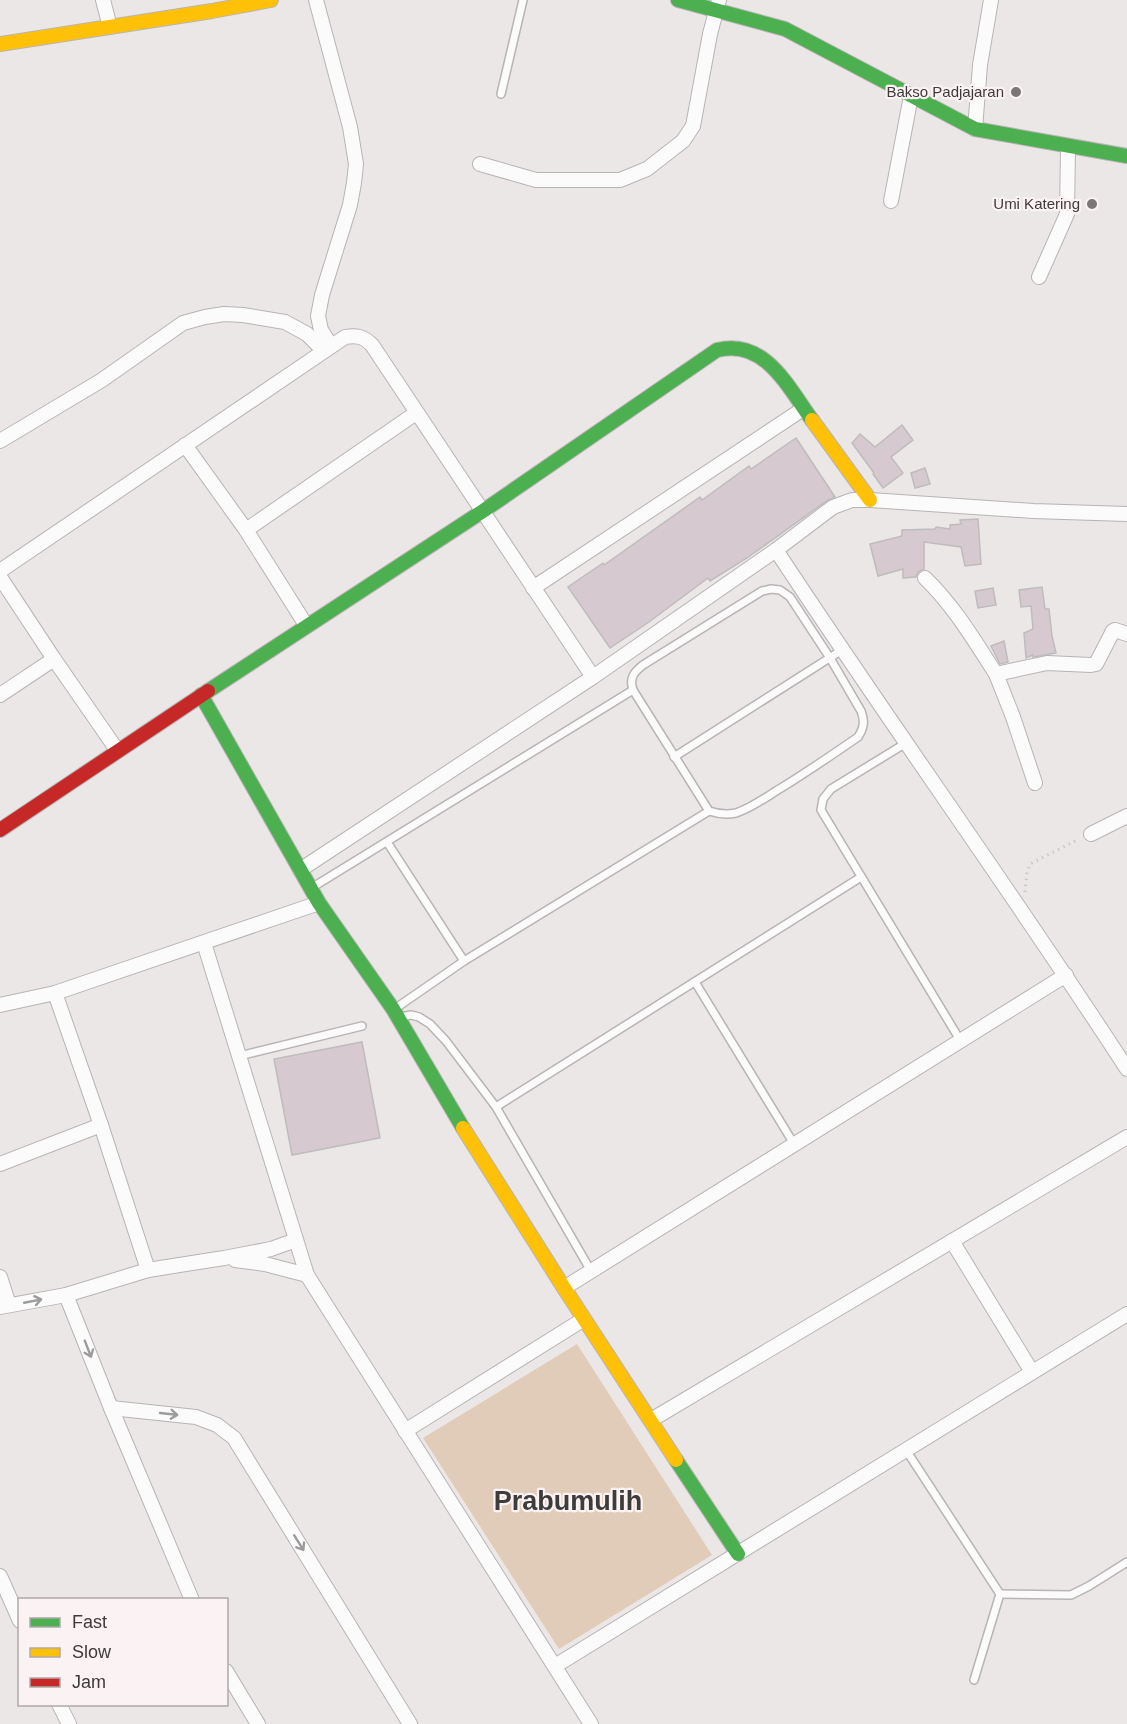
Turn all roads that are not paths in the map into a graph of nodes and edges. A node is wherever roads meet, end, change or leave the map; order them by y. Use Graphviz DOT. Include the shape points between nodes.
graph roads {
  1 [pos="103,0"];
  2 [pos="271,0"];
  3 [pos="316,0"];
  4 [pos="523,0"];
  5 [pos="678,0"];
  6 [pos="991,0"];
  7 [pos="210,5"];
  8 [pos="718,5"];
  9 [pos="110,27"];
  10 [pos="0,44"];
  11 [pos="501,94"];
  12 [pos="911,96"];
  13 [pos="975,129"];
  14 [pos="1068,146"];
  15 [pos="1127,156"];
  16 [pos="480,164"];
  17 [pos="891,201"];
  18 [pos="1039,277"];
  19 [pos="328,348"];
  20 [pos="803,409"];
  21 [pos="416,413"];
  22 [pos="0,441"];
  23 [pos="185,445"];
  24 [pos="870,500"];
  25 [pos="483,511"];
  26 [pos="1127,514"];
  27 [pos="246,530"];
  28 [pos="776,550"];
  29 [pos="0,571"];
  30 [pos="0,577"];
  31 [pos="925,578"];
  32 [pos="533,588"];
  33 [pos="306,625"];
  34 [pos="1127,634"];
  35 [pos="836,654"];
  36 [pos="54,659"];
  37 [pos="996,674"];
  38 [pos="593,677"];
  39 [pos="633,690"];
  40 [pos="0,695"];
  41 [pos="201,695"];
  42 [pos="906,743"];
  43 [pos="117,750"];
  44 [pos="674,758"];
  45 [pos="1035,783"];
  46 [pos="709,811"];
  47 [pos="1127,816"];
  48 [pos="0,830"];
  49 [pos="1091,834"];
  50 [pos="387,842"];
  51 [pos="300,870"];
  52 [pos="861,877"];
  53 [pos="311,888"];
  54 [pos="319,903"];
  55 [pos="204,943"];
  56 [pos="464,961"];
  57 [pos="1066,975"];
  58 [pos="695,982"];
  59 [pos="55,993"];
  60 [pos="0,1005"];
  61 [pos="396,1014"];
  62 [pos="362,1026"];
  63 [pos="960,1040"];
  64 [pos="239,1056"];
  65 [pos="1127,1069"];
  66 [pos="496,1107"];
  67 [pos="101,1125"];
  68 [pos="1127,1137"];
  69 [pos="794,1144"];
  70 [pos="0,1164"];
  71 [pos="296,1240"];
  72 [pos="952,1241"];
  73 [pos="224,1258"];
  74 [pos="148,1270"];
  75 [pos="591,1271"];
  76 [pos="307,1275"];
  77 [pos="0,1277"];
  78 [pos="564,1288"];
  79 [pos="66,1295"];
  80 [pos="4,1306"];
  81 [pos="1127,1314"];
  82 [pos="584,1319"];
  83 [pos="1032,1372"];
  84 [pos="111,1408"];
  85 [pos="651,1420"];
  86 [pos="405,1431"];
  87 [pos="906,1450"];
  88 [pos="738,1554"];
  89 [pos="1127,1562"];
  90 [pos="0,1576"];
  91 [pos="1000,1594"];
  92 [pos="192,1598"];
  93 [pos="18,1616"];
  94 [pos="555,1666"];
  95 [pos="228,1674"];
  96 [pos="974,1680"];
  97 [pos="60,1706"];
  98 [pos="69,1724"];
  99 [pos="258,1724"];
  100 [pos="410,1724"];
  101 [pos="591,1724"];
  1 -- 9 [label="street"];
  2 -- 7 [label="street"];
  3 -- 19 [label="street" via="356,164 350,206 318,316"];
  4 -- 11 [label="lane"];
  5 -- 8 [label="street"];
  6 -- 13 [label="street"];
  7 -- 9 [label="street"];
  8 -- 12 [label="street" via="785,29"];
  8 -- 16 [label="street" via="693,126 683,141 647,169 620,180 536,180"];
  9 -- 10 [label="street"];
  12 -- 13 [label="street"];
  12 -- 17 [label="street"];
  13 -- 14 [label="street"];
  14 -- 15 [label="street"];
  14 -- 18 [label="street" via="1067,214"];
  19 -- 21 [label="street" via="345,337 363,337"];
  19 -- 22 [label="street" via="285,322 224,314 183,323 102,380"];
  19 -- 23 [label="street"];
  20 -- 24 [label="street"];
  20 -- 25 [label="street" via="773,367 754,352 727,346"];
  20 -- 32 [label="street"];
  21 -- 25 [label="street"];
  21 -- 27 [label="street"];
  23 -- 27 [label="street"];
  23 -- 29 [label="street"];
  24 -- 26 [label="street"];
  24 -- 28 [label="street" via="852,500 833,507"];
  25 -- 32 [label="street"];
  25 -- 33 [label="street"];
  27 -- 33 [label="street"];
  28 -- 35 [label="street"];
  28 -- 38 [label="street"];
  30 -- 36 [label="street"];
  31 -- 37 [label="street" via="956,612"];
  32 -- 38 [label="street"];
  33 -- 41 [label="street"];
  34 -- 37 [label="street" via="1113,631 1096,664 1047,663"];
  35 -- 39 [label="lane" via="790,597 771,589 643,665 632,678"];
  35 -- 42 [label="street"];
  35 -- 44 [label="lane"];
  35 -- 46 [label="lane" via="864,720 858,737 746,809 721,814"];
  36 -- 40 [label="street"];
  36 -- 43 [label="street"];
  37 -- 45 [label="street"];
  38 -- 51 [label="street"];
  39 -- 44 [label="lane"];
  39 -- 50 [label="lane"];
  41 -- 43 [label="street"];
  41 -- 51 [label="street"];
  42 -- 52 [label="lane" via="831,789 823,799 821,810"];
  42 -- 57 [label="street"];
  43 -- 48 [label="street"];
  44 -- 46 [label="lane"];
  46 -- 56 [label="lane"];
  47 -- 49 [label="street"];
  50 -- 53 [label="lane"];
  50 -- 56 [label="lane"];
  51 -- 53 [label="street"];
  52 -- 58 [label="lane"];
  52 -- 63 [label="lane"];
  53 -- 54 [label="street"];
  54 -- 55 [label="street"];
  54 -- 61 [label="street"];
  55 -- 59 [label="street"];
  55 -- 64 [label="street"];
  56 -- 61 [label="lane"];
  57 -- 63 [label="street"];
  57 -- 65 [label="street"];
  58 -- 66 [label="lane"];
  58 -- 69 [label="lane"];
  59 -- 60 [label="street"];
  59 -- 67 [label="street"];
  61 -- 66 [label="lane" via="419,1017 430,1024"];
  61 -- 78 [label="street"];
  62 -- 64 [label="lane"];
  63 -- 69 [label="street"];
  64 -- 71 [label="street"];
  66 -- 75 [label="lane"];
  67 -- 70 [label="street"];
  67 -- 74 [label="street"];
  68 -- 72 [label="street"];
  69 -- 75 [label="street"];
  71 -- 73 [label="street"];
  71 -- 76 [label="street"];
  72 -- 83 [label="street"];
  72 -- 85 [label="street"];
  73 -- 74 [label="street"];
  73 -- 76 [label="street"];
  74 -- 79 [label="street"];
  75 -- 78 [label="street"];
  76 -- 86 [label="street"];
  77 -- 80 [label="street"];
  78 -- 82 [label="street"];
  80 -- 79 [label="street, one-way"];
  79 -- 84 [label="street, one-way"];
  81 -- 83 [label="street"];
  82 -- 85 [label="street"];
  82 -- 86 [label="street"];
  83 -- 87 [label="street"];
  84 -- 92 [label="street"];
  84 -- 100 [label="street, one-way" via="196,1416 234,1438"];
  85 -- 88 [label="street"];
  86 -- 94 [label="street"];
  87 -- 88 [label="street"];
  87 -- 91 [label="lane"];
  88 -- 94 [label="street"];
  89 -- 91 [label="lane" via="1071,1595"];
  90 -- 93 [label="street"];
  91 -- 96 [label="lane"];
  94 -- 101 [label="street"];
  95 -- 99 [label="street"];
  97 -- 98 [label="street"];
}
